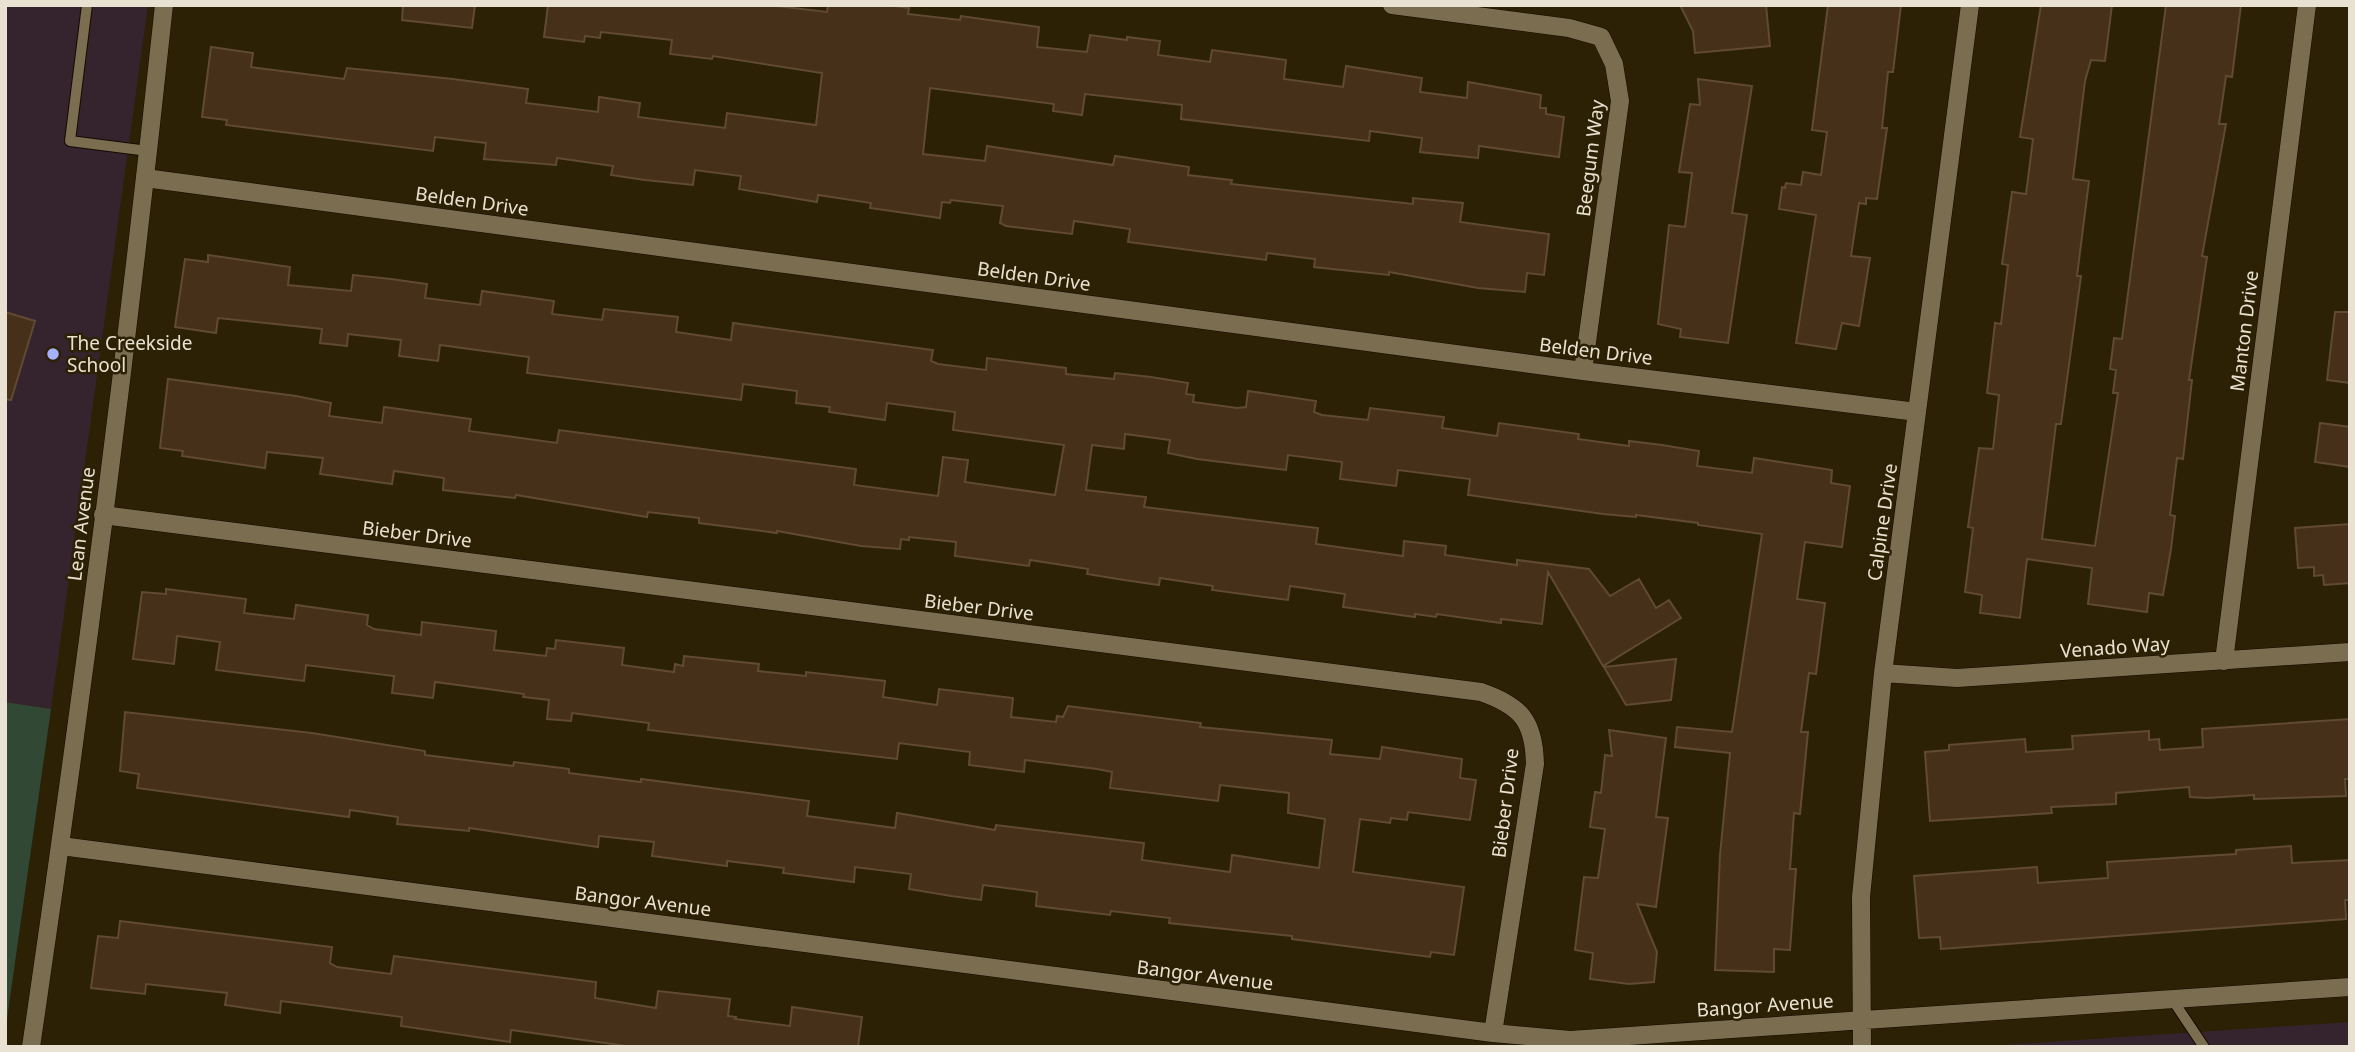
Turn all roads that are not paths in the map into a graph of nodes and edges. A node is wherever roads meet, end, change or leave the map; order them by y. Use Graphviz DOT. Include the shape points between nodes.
graph roads {
  1 [pos="88,5"];
  2 [pos="164,5"];
  3 [pos="1392,5"];
  4 [pos="1970,5"];
  5 [pos="2307,5"];
  6 [pos="148,151"];
  7 [pos="145,178"];
  8 [pos="1583,371"];
  9 [pos="1917,412"];
  10 [pos="103,515"];
  11 [pos="2350,652"];
  12 [pos="2224,662"];
  13 [pos="1883,673"];
  14 [pos="61,846"];
  15 [pos="2350,987"];
  16 [pos="2172,999"];
  17 [pos="1862,1020"];
  18 [pos="1493,1034"];
  19 [pos="31,1047"];
  20 [pos="1863,1047"];
  21 [pos="2204,1047"];
  1 -- 6 [label="lane" via="70,141"];
  2 -- 6 [label="street, Lean Avenue"];
  3 -- 8 [label="street, Beegum Way" via="1569,28 1601,37 1614,64 1619,101"];
  4 -- 9 [label="street, Calpine Drive"];
  5 -- 12 [label="street, Manton Drive"];
  6 -- 7 [label="street, Lean Avenue"];
  7 -- 8 [label="street, Belden Drive"];
  7 -- 10 [label="street, Lean Avenue"];
  8 -- 9 [label="street, Belden Drive"];
  9 -- 13 [label="street, Calpine Drive"];
  10 -- 14 [label="street, Lean Avenue"];
  10 -- 18 [label="street, Bieber Drive" via="1481,692 1506,700 1524,716 1534,739 1535,764"];
  11 -- 12 [label="street, Venado Way"];
  12 -- 13 [label="street, Venado Way" via="1957,678"];
  13 -- 17 [label="street, Calpine Drive" via="1861,897"];
  14 -- 18 [label="street, Bangor Avenue"];
  14 -- 19 [label="street, Lean Avenue"];
  15 -- 16 [label="street, Bangor Avenue"];
  16 -- 17 [label="street, Bangor Avenue"];
  16 -- 21 [label="lane"];
  17 -- 18 [label="street, Bangor Avenue" via="1570,1040"];
  17 -- 20 [label="street, Calpine Drive"];
}
